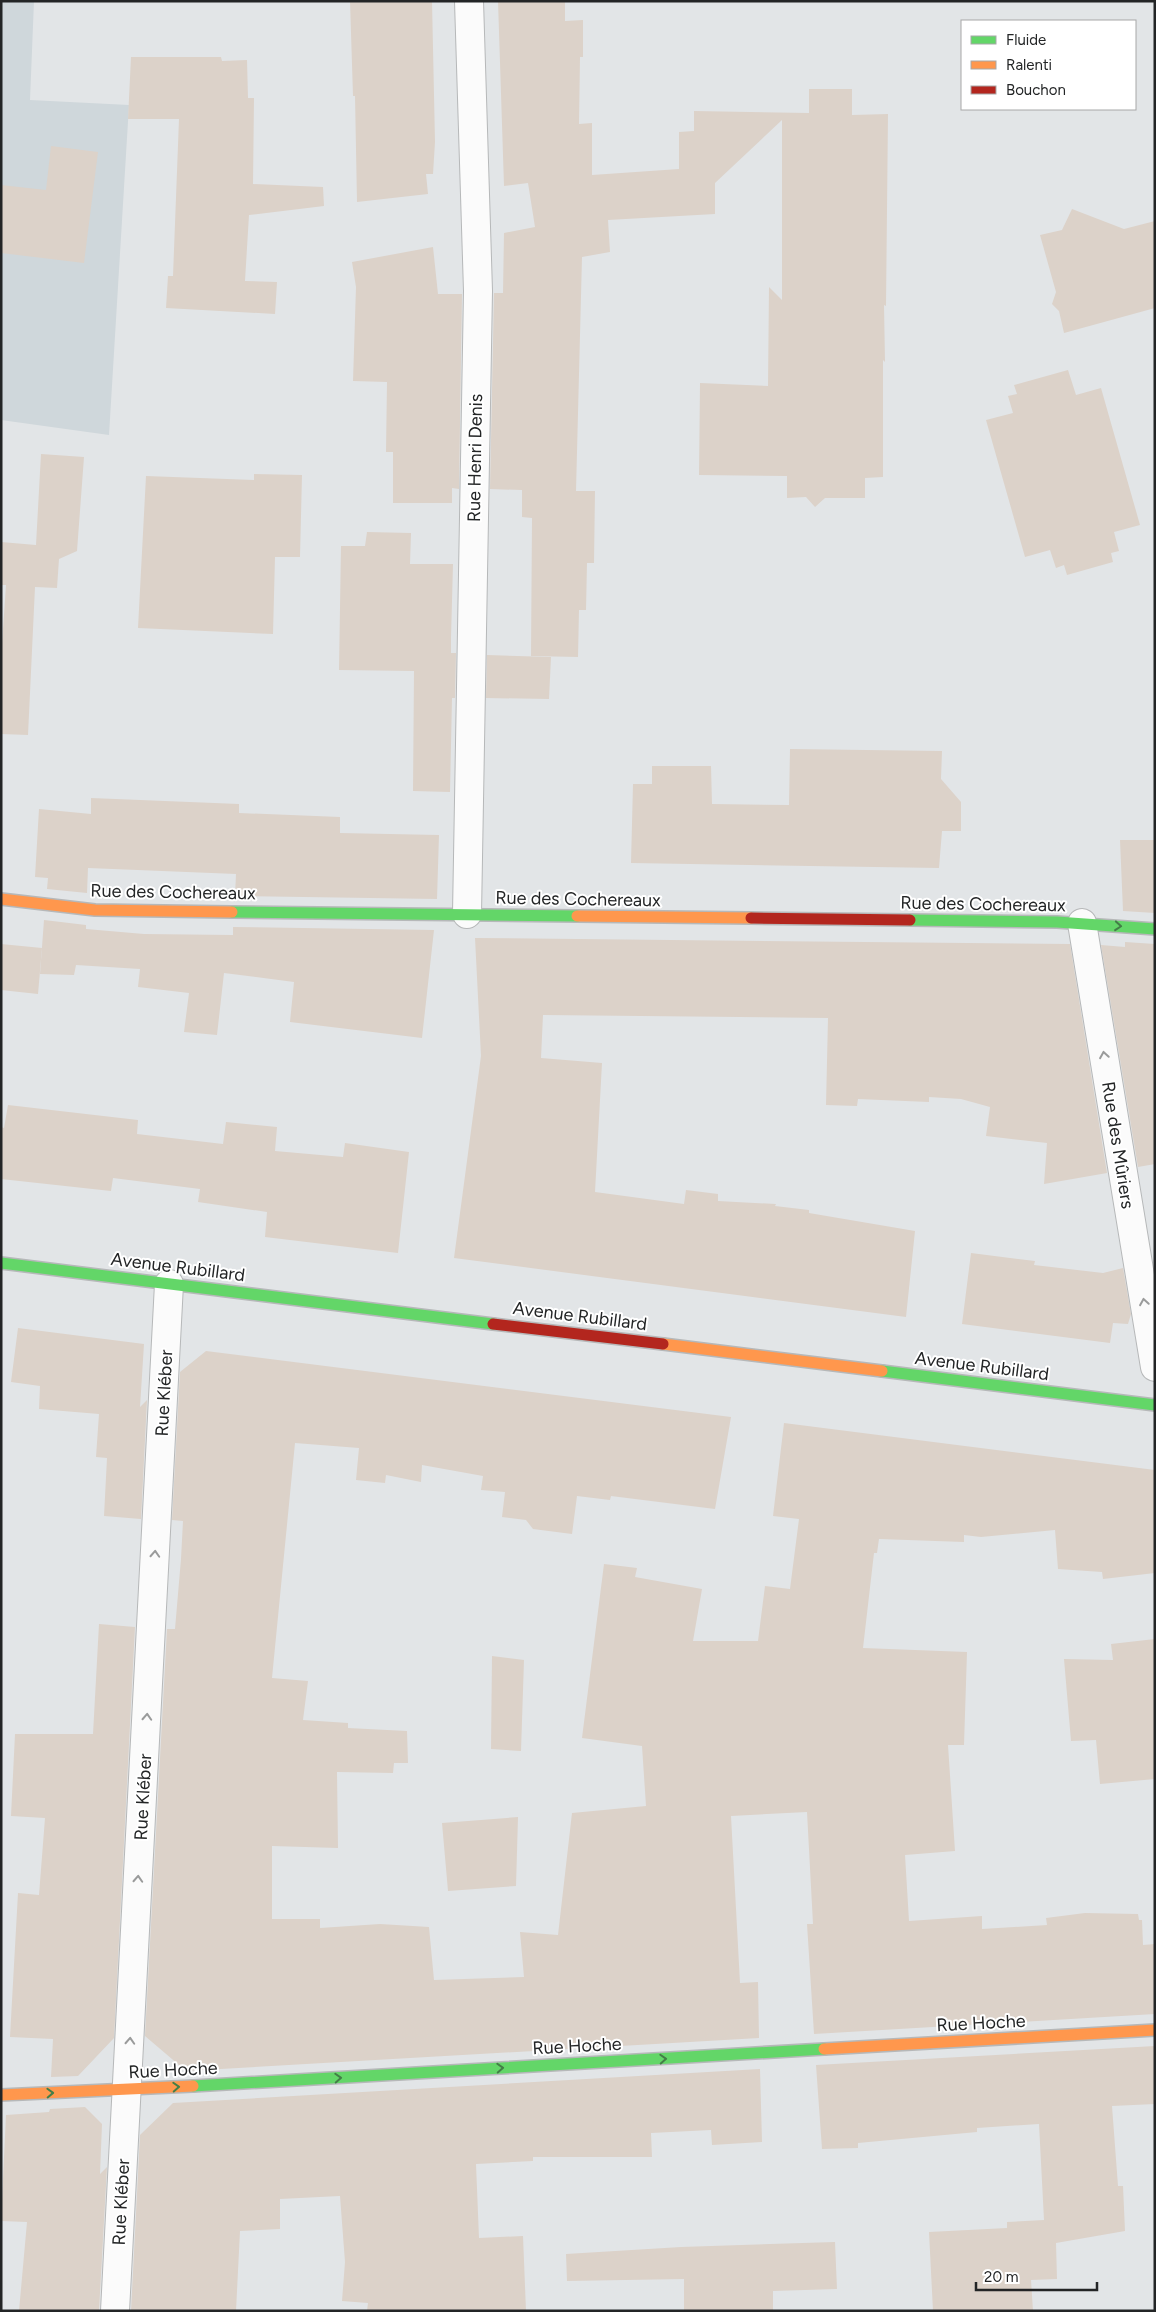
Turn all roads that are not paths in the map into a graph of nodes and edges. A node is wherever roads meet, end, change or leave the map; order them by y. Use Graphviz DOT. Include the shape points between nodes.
graph roads {
  1 [pos="469,1"];
  2 [pos="1,899"];
  3 [pos="467,914"];
  4 [pos="1082,923"];
  5 [pos="1155,929"];
  6 [pos="1,1263"];
  7 [pos="170,1284"];
  8 [pos="1155,1368"];
  9 [pos="1155,1404"];
  10 [pos="1155,2030"];
  11 [pos="127,2090"];
  12 [pos="1,2095"];
  13 [pos="115,2311"];
  1 -- 3 [label="street, Rue Henri Denis" via="478,290"];
  2 -- 3 [label="street, Rue des Cochereaux" via="95,910"];
  3 -- 4 [label="street, Rue des Cochereaux"];
  4 -- 5 [label="street, Rue des Cochereaux, one-way"];
  8 -- 4 [label="street, Rue des Mûriers, one-way"];
  6 -- 7 [label="street, Avenue Rubillard"];
  7 -- 9 [label="street, Avenue Rubillard"];
  11 -- 7 [label="street, Rue Kléber, one-way"];
  11 -- 10 [label="street, Rue Hoche, one-way"];
  12 -- 11 [label="street, Rue Hoche, one-way"];
  11 -- 13 [label="street, Rue Kléber"];
}
